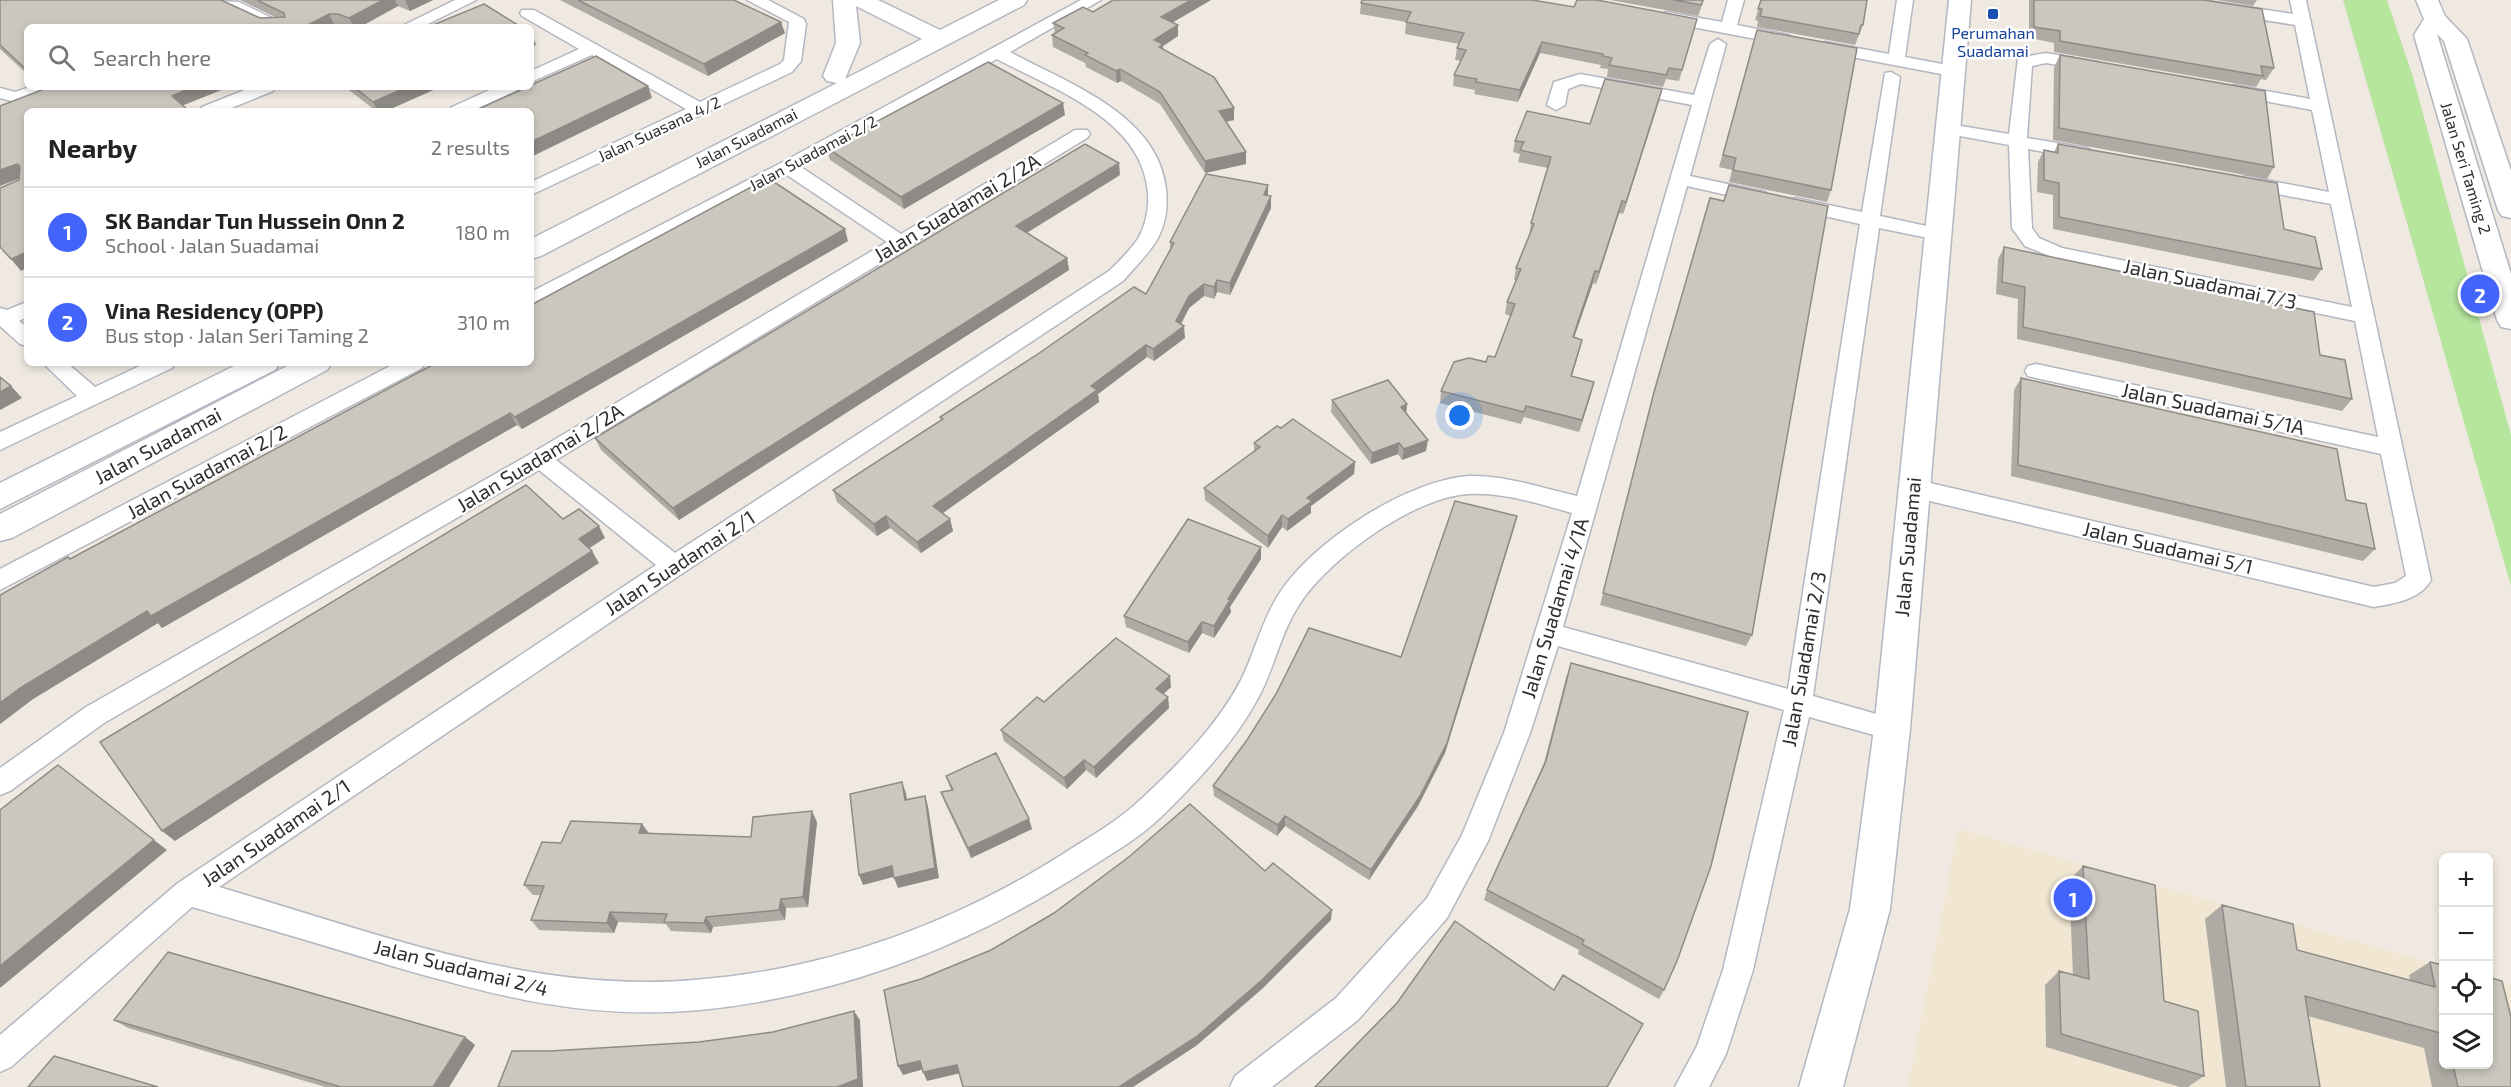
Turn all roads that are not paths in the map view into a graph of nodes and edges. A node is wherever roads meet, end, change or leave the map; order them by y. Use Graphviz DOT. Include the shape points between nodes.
graph roads {
  1 [pos="207,0"];
  2 [pos="468,0"];
  3 [pos="755,0"];
  4 [pos="844,0"];
  5 [pos="861,0"];
  6 [pos="903,0"];
  7 [pos="981,0"];
  8 [pos="1016,0"];
  9 [pos="1093,0"];
  10 [pos="1736,0"];
  11 [pos="1905,0"];
  12 [pos="1959,0"];
  13 [pos="2171,0"];
  14 [pos="2298,0"];
  15 [pos="2431,10"];
  16 [pos="528,13"];
  17 [pos="1650,15"];
  18 [pos="2303,21"];
  19 [pos="275,24"];
  20 [pos="415,24"];
  21 [pos="942,29"];
  22 [pos="1723,37"];
  23 [pos="592,49"];
  24 [pos="998,53"];
  25 [pos="2104,68"];
  26 [pos="1894,69"];
  27 [pos="1952,71"];
  28 [pos="534,76"];
  29 [pos="835,76"];
  30 [pos="2218,88"];
  31 [pos="38,90"];
  32 [pos="260,90"];
  33 [pos="504,90"];
  34 [pos="0,93"];
  35 [pos="1702,102"];
  36 [pos="1556,105"];
  37 [pos="2321,105"];
  38 [pos="215,108"];
  39 [pos="464,108"];
  40 [pos="700,109"];
  41 [pos="1949,129"];
  42 [pos="1081,134"];
  43 [pos="2018,141"];
  44 [pos="2110,158"];
  45 [pos="788,167"];
  46 [pos="1678,179"];
  47 [pos="2225,179"];
  48 [pos="534,188"];
  49 [pos="2340,200"];
  50 [pos="2511,210"];
  51 [pos="1872,220"];
  52 [pos="534,227"];
  53 [pos="1938,234"];
  54 [pos="900,242"];
  55 [pos="534,248"];
  56 [pos="534,299"];
  57 [pos="24,310"];
  58 [pos="2363,316"];
  59 [pos="3,317"];
  60 [pos="2511,320"];
  61 [pos="24,336"];
  62 [pos="57,366"];
  63 [pos="158,366"];
  64 [pos="259,366"];
  65 [pos="311,366"];
  66 [pos="408,366"];
  67 [pos="2036,371"];
  68 [pos="92,397"];
  69 [pos="0,442"];
  70 [pos="2390,448"];
  71 [pos="540,459"];
  72 [pos="1913,488"];
  73 [pos="0,497"];
  74 [pos="1584,507"];
  75 [pos="0,529"];
  76 [pos="674,566"];
  77 [pos="0,580"];
  78 [pos="1549,633"];
  79 [pos="1799,703"];
  80 [pos="1892,729"];
  81 [pos="0,783"];
  82 [pos="188,891"];
  83 [pos="0,1056"];
  84 [pos="1246,1087"];
  85 [pos="1691,1087"];
  86 [pos="1821,1087"];
  1 -- 19 [label="street" via="233,5"];
  2 -- 20 [label="street"];
  3 -- 40 [label="street, Jalan Suasana 4/2" via="796,19 792,61 786,68"];
  4 -- 29 [label="street" via="848,43"];
  5 -- 21 [label="street"];
  6 -- 21 [label="street"];
  7 -- 21 [label="street"];
  8 -- 21 [label="street"];
  9 -- 24 [label="street, Jalan Suadamai 2/2"];
  10 -- 22 [label="street, Jalan Suadamai 4/1A"];
  11 -- 26 [label="street, Jalan Suadamai 2/3"];
  12 -- 27 [label="street, Jalan Suadamai"];
  13 -- 18 [label="street"];
  14 -- 18 [label="street"];
  15 -- 50 [label="street, Jalan Seri Taming 2" via="2456,39"];
  15 -- 60 [label="street, Jalan Seri Taming 2" via="2424,35"];
  16 -- 23 [label="street"];
  17 -- 22 [label="street"];
  18 -- 37 [label="street"];
  21 -- 29 [label="street, Jalan Suadamai"];
  21 -- 55 [label="street, Jalan Suadamai"];
  22 -- 26 [label="street"];
  22 -- 35 [label="street, Jalan Suadamai 4/1A"];
  23 -- 28 [label="street"];
  23 -- 40 [label="street"];
  24 -- 45 [label="street, Jalan Suadamai 2/2"];
  24 -- 76 [label="street, Jalan Suadamai 2/1" via="1097,108 1132,134 1150,165 1159,200 1149,237 1116,276"];
  25 -- 43 [label="street, Jalan Suadamai 7/3" via="2046,58 2024,62"];
  26 -- 27 [label="street"];
  26 -- 51 [label="street, Jalan Suadamai 2/3"];
  27 -- 41 [label="street, Jalan Suadamai"];
  29 -- 52 [label="street, Jalan Suadamai"];
  30 -- 37 [label="street"];
  31 -- 34 [label="street" via="15,97"];
  32 -- 38 [label="street"];
  33 -- 39 [label="street"];
  35 -- 36 [label="street" via="1580,79 1560,86"];
  35 -- 46 [label="street, Jalan Suadamai 4/1A"];
  37 -- 49 [label="street"];
  40 -- 48 [label="street, Jalan Suasana 4/2"];
  41 -- 43 [label="street"];
  41 -- 53 [label="street, Jalan Suadamai"];
  42 -- 54 [label="street, Jalan Suadamai 2/2A"];
  43 -- 44 [label="street"];
  43 -- 58 [label="street, Jalan Suadamai 7/3" via="2022,228 2032,242 2058,253"];
  45 -- 54 [label="street"];
  45 -- 56 [label="street, Jalan Suadamai 2/2"];
  46 -- 51 [label="street"];
  46 -- 74 [label="street, Jalan Suadamai 4/1A"];
  47 -- 49 [label="street"];
  49 -- 58 [label="street"];
  51 -- 53 [label="street"];
  51 -- 79 [label="street, Jalan Suadamai 2/3"];
  53 -- 72 [label="street, Jalan Suadamai"];
  54 -- 71 [label="street, Jalan Suadamai 2/2A"];
  57 -- 59 [label="street"];
  58 -- 70 [label="street"];
  59 -- 61 [label="street"];
  62 -- 68 [label="street"];
  63 -- 68 [label="street"];
  64 -- 73 [label="street, Jalan Suadamai"];
  65 -- 75 [label="street, Jalan Suadamai"];
  66 -- 77 [label="street, Jalan Suadamai 2/2"];
  67 -- 70 [label="street, Jalan Suadamai 5/1A"];
  68 -- 69 [label="street"];
  70 -- 72 [label="street, Jalan Suadamai 5/1" via="2419,580 2401,592 2374,597"];
  71 -- 76 [label="street"];
  71 -- 81 [label="street, Jalan Suadamai 2/2A" via="95,715"];
  72 -- 80 [label="street, Jalan Suadamai"];
  74 -- 78 [label="street, Jalan Suadamai 4/1A"];
  74 -- 82 [label="street, Jalan Suadamai 2/4" via="1466,485 1433,491 1366,527 1305,578 1293,593 1241,703 1185,775 1145,813 1047,882 996,910 945,935 878,959 715,993 568,994 469,974"];
  76 -- 82 [label="street, Jalan Suadamai 2/1"];
  78 -- 79 [label="street"];
  78 -- 84 [label="street, Jalan Suadamai 4/1A" via="1517,733 1474,841 1437,908 1347,1009"];
  79 -- 80 [label="street"];
  79 -- 85 [label="street, Jalan Suadamai 2/3" via="1738,970 1710,1054"];
  80 -- 86 [label="street, Jalan Suadamai" via="1870,909"];
  82 -- 83 [label="street, Jalan Suadamai 2/1"];
}
